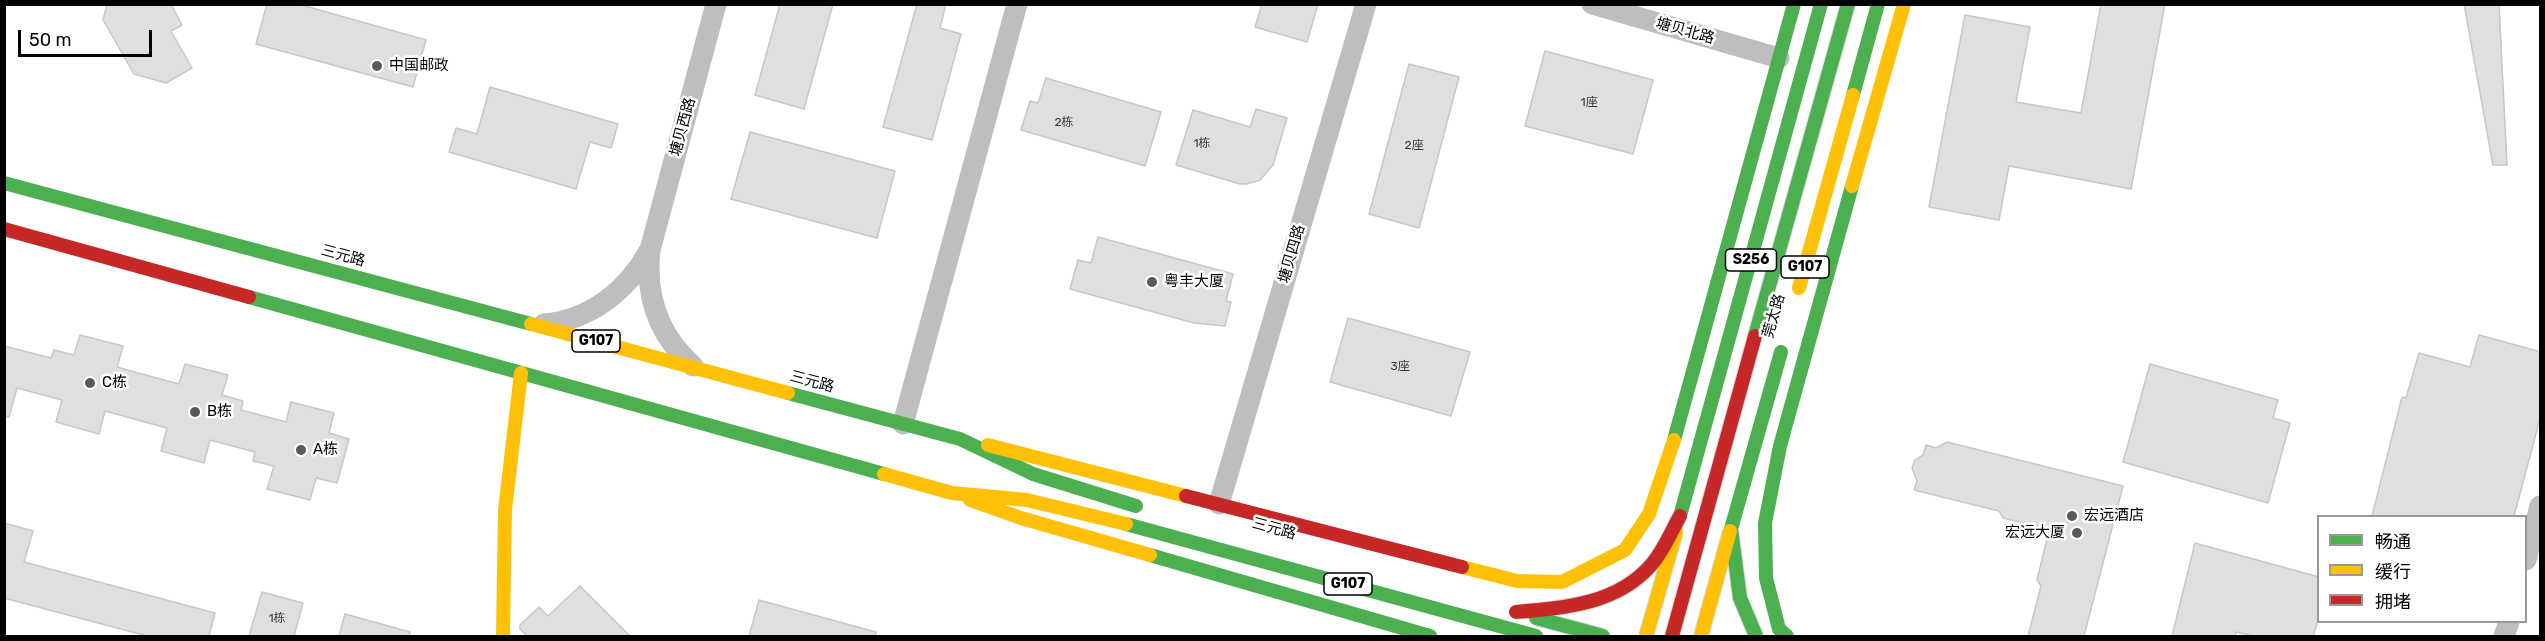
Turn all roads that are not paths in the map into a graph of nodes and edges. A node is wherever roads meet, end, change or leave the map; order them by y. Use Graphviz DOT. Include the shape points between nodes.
graph roads {
  1 [pos="716,4"];
  2 [pos="1017,4"];
  3 [pos="1365,4"];
  4 [pos="1592,4"];
  5 [pos="1794,4"];
  6 [pos="1821,4"];
  7 [pos="1848,4"];
  8 [pos="1878,4"];
  9 [pos="1904,4"];
  10 [pos="1779,58"];
  11 [pos="4,183"];
  12 [pos="4,229"];
  13 [pos="650,250"];
  14 [pos="1796,301"];
  15 [pos="534,324"];
  16 [pos="1786,334"];
  17 [pos="695,368"];
  18 [pos="521,373"];
  19 [pos="903,424"];
  20 [pos="960,439"];
  21 [pos="952,493"];
  22 [pos="1219,504"];
  23 [pos="2541,506"];
  24 [pos="1147,509"];
  25 [pos="1680,516"];
  26 [pos="1731,529"];
  27 [pos="2527,556"];
  28 [pos="1593,568"];
  29 [pos="1521,634"];
  30 [pos="1782,634"];
  31 [pos="503,636"];
  32 [pos="1430,636"];
  33 [pos="1536,636"];
  34 [pos="1550,636"];
  35 [pos="1603,636"];
  36 [pos="1646,636"];
  37 [pos="1672,636"];
  38 [pos="1701,636"];
  39 [pos="1756,636"];
  1 -- 13 [label="street, 塘贝西路"];
  2 -- 19 [label="street"];
  3 -- 22 [label="street, 塘贝四路"];
  4 -- 10 [label="street, 塘贝北路"];
  5 -- 10 [label="main road"];
  6 -- 25 [label="main road, S256"];
  7 -- 37 [label="main road, bridge"];
  8 -- 14 [label="main road, 莞太路 / G107"];
  9 -- 30 [label="main road" via="1780,446 1765,523 1766,578"];
  10 -- 28 [label="main road" via="1666,468 1649,514 1625,550"];
  11 -- 15 [label="main road, 三元路 / G107"];
  12 -- 18 [label="main road, G107"];
  13 -- 15 [label="street" via="629,281 599,306 568,319"];
  13 -- 17 [label="street" via="648,283 656,315 672,344"];
  15 -- 17 [label="main road, 三元路 / G107"];
  16 -- 26 [label="main road, 莞太路"];
  17 -- 19 [label="main road, 三元路 / G107"];
  18 -- 21 [label="main road, G107"];
  18 -- 31 [label="main road" via="505,510"];
  19 -- 20 [label="main road, 三元路 / G107"];
  20 -- 22 [label="main road"];
  20 -- 24 [label="main road, 三元路 / G107" via="1033,474"];
  21 -- 29 [label="main road, G107" via="1026,500 1178,537"];
  21 -- 32 [label="main road" via="1021,518"];
  22 -- 28 [label="main road" via="1517,581 1562,582"];
  23 -- 27 [label="street"];
  25 -- 35 [label="main road, bridge" via="1651,564 1620,592 1574,607 1511,611"];
  25 -- 36 [label="main road, bridge"];
  26 -- 38 [label="main road, 莞太路, bridge"];
  26 -- 39 [label="main road, bridge" via="1735,580 1744,618"];
  28 -- 30 [label="main road" via="1627,550 1665,544 1703,550 1737,567 1763,595"];
  28 -- 34 [label="main road" via="1566,597"];
  29 -- 33 [label="main road, G107"];
}
